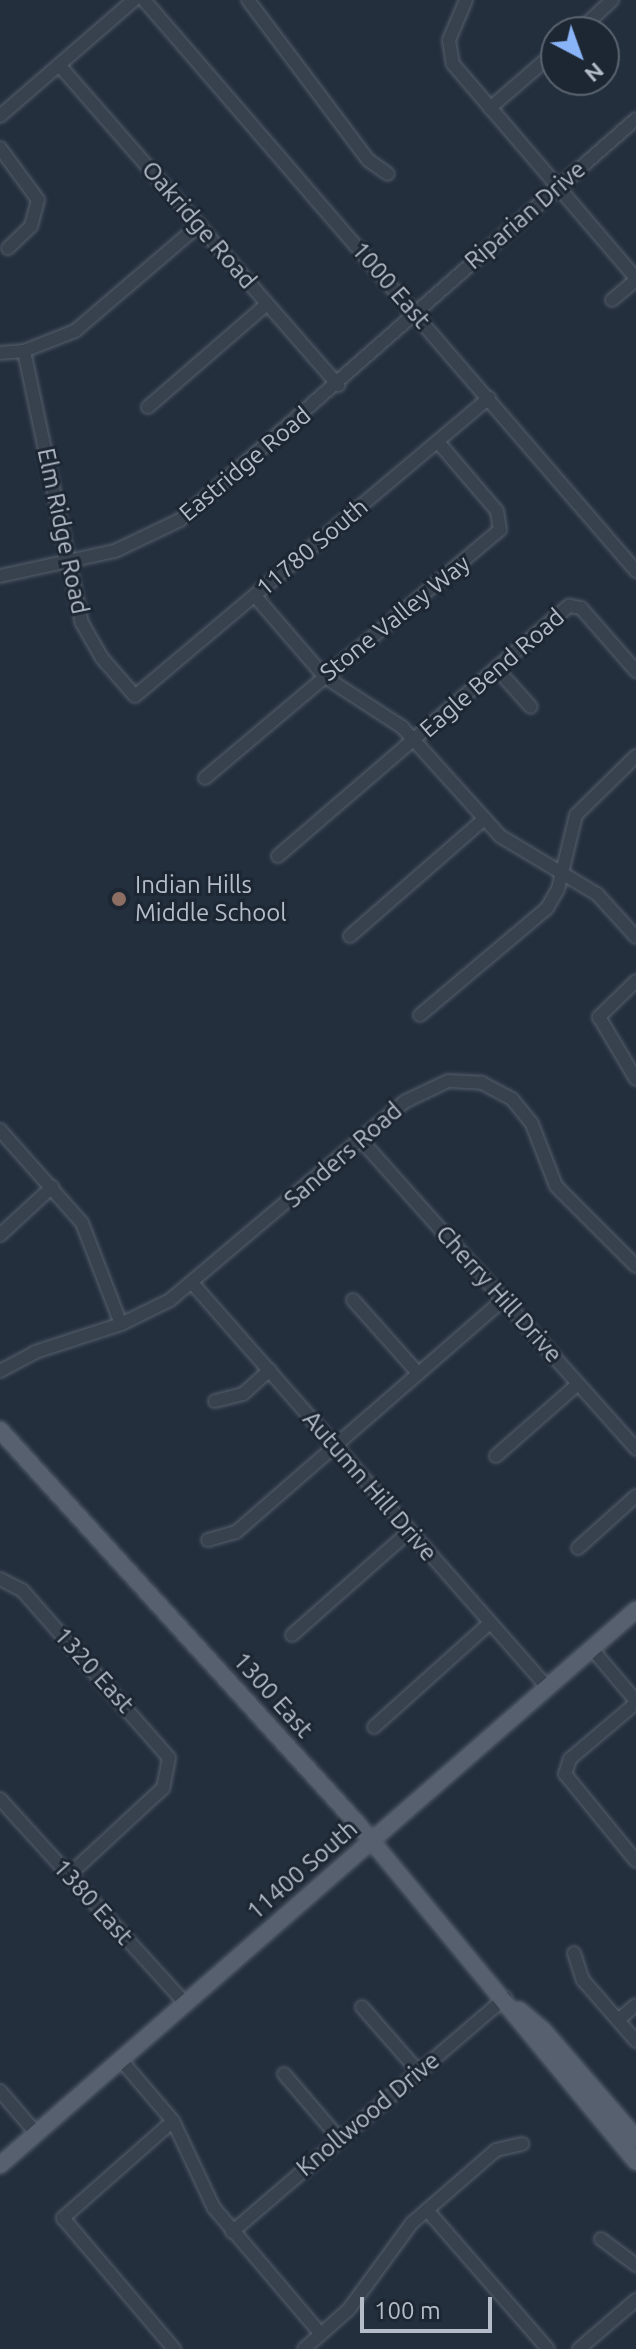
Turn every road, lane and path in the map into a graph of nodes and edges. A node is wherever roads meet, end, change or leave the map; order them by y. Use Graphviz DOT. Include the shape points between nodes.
graph roads {
  1 [pos="134,0"];
  2 [pos="144,0"];
  3 [pos="248,0"];
  4 [pos="466,0"];
  5 [pos="612,0"];
  6 [pos="595,16"];
  7 [pos="59,65"];
  8 [pos="540,65"];
  9 [pos="490,108"];
  10 [pos="0,116"];
  11 [pos="636,119"];
  12 [pos="0,148"];
  13 [pos="388,174"];
  14 [pos="558,187"];
  15 [pos="199,225"];
  16 [pos="8,248"];
  17 [pos="636,279"];
  18 [pos="612,300"];
  19 [pos="267,304"];
  20 [pos="416,313"];
  21 [pos="24,351"];
  22 [pos="0,353"];
  23 [pos="338,385"];
  24 [pos="489,398"];
  25 [pos="148,407"];
  26 [pos="438,442"];
  27 [pos="69,561"];
  28 [pos="636,571"];
  29 [pos="0,576"];
  30 [pos="255,596"];
  31 [pos="496,668"];
  32 [pos="636,671"];
  33 [pos="325,677"];
  34 [pos="135,696"];
  35 [pos="531,707"];
  36 [pos="414,739"];
  37 [pos="636,756"];
  38 [pos="205,778"];
  39 [pos="484,819"];
  40 [pos="278,856"];
  41 [pos="562,873"];
  42 [pos="350,936"];
  43 [pos="636,937"];
  44 [pos="636,981"];
  45 [pos="420,1015"];
  46 [pos="636,1079"];
  47 [pos="0,1130"];
  48 [pos="361,1140"];
  49 [pos="52,1187"];
  50 [pos="0,1235"];
  51 [pos="636,1266"];
  52 [pos="193,1284"];
  53 [pos="353,1300"];
  54 [pos="503,1300"];
  55 [pos="121,1324"];
  56 [pos="270,1370"];
  57 [pos="0,1371"];
  58 [pos="418,1373"];
  59 [pos="578,1384"];
  60 [pos="215,1401"];
  61 [pos="0,1430"];
  62 [pos="336,1445"];
  63 [pos="636,1449"];
  64 [pos="496,1456"];
  65 [pos="636,1496"];
  66 [pos="409,1532"];
  67 [pos="208,1540"];
  68 [pos="578,1548"];
  69 [pos="0,1579"];
  70 [pos="636,1610"];
  71 [pos="490,1623"];
  72 [pos="292,1635"];
  73 [pos="592,1649"];
  74 [pos="547,1687"];
  75 [pos="636,1702"];
  76 [pos="374,1727"];
  77 [pos="0,1799"];
  78 [pos="371,1841"];
  79 [pos="636,1861"];
  80 [pos="69,1875"];
  81 [pos="574,1953"];
  82 [pos="505,1998"];
  83 [pos="186,2004"];
  84 [pos="636,2005"];
  85 [pos="362,2007"];
  86 [pos="618,2020"];
  87 [pos="636,2041"];
  88 [pos="121,2060"];
  89 [pos="419,2072"];
  90 [pos="284,2074"];
  91 [pos="0,2091"];
  92 [pos="173,2121"];
  93 [pos="37,2134"];
  94 [pos="338,2137"];
  95 [pos="636,2138"];
  96 [pos="522,2144"];
  97 [pos="636,2162"];
  98 [pos="0,2165"];
  99 [pos="427,2210"];
  100 [pos="232,2232"];
  101 [pos="601,2239"];
  102 [pos="636,2265"];
  103 [pos="636,2300"];
  104 [pos="321,2334"];
  105 [pos="174,2349"];
  106 [pos="304,2349"];
  107 [pos="548,2349"];
  108 [pos="579,2349"];
  1 -- 7 [label="street"];
  2 -- 20 [label="street, 1000 East"];
  3 -- 13 [label="street" via="368,160"];
  4 -- 9 [label="street" via="448,54"];
  5 -- 6 [label="street"];
  7 -- 10 [label="street"];
  7 -- 15 [label="street, Oakridge Road"];
  8 -- 9 [label="street"];
  9 -- 14 [label="street"];
  11 -- 14 [label="street, Riparian Drive"];
  12 -- 16 [label="street" via="38,200 31,226"];
  14 -- 17 [label="street"];
  14 -- 20 [label="street, Riparian Drive"];
  15 -- 19 [label="street, Oakridge Road"];
  15 -- 21 [label="street" via="75,331"];
  17 -- 18 [label="street"];
  19 -- 23 [label="street, Oakridge Road"];
  19 -- 25 [label="street"];
  20 -- 23 [label="street, Eastridge Road"];
  20 -- 24 [label="street, 1000 East"];
  21 -- 22 [label="street"];
  21 -- 27 [label="street, Elm Ridge Road"];
  23 -- 27 [label="street, Eastridge Road" via="180,520 138,543"];
  24 -- 26 [label="street, 11780 South"];
  24 -- 28 [label="street, 1000 East"];
  26 -- 30 [label="street, 11780 South"];
  26 -- 33 [label="street, Stone Valley Way" via="503,524"];
  27 -- 29 [label="street, Eastridge Road"];
  27 -- 34 [label="street, Elm Ridge Road" via="87,635"];
  30 -- 33 [label="street"];
  30 -- 34 [label="street, 11780 South"];
  31 -- 32 [label="street, Eagle Bend Road" via="575,604"];
  31 -- 35 [label="street"];
  31 -- 36 [label="street, Eagle Bend Road"];
  33 -- 36 [label="street" via="389,716"];
  33 -- 38 [label="street, Stone Valley Way"];
  36 -- 39 [label="street"];
  36 -- 40 [label="street, Eagle Bend Road"];
  37 -- 41 [label="street" via="576,815"];
  39 -- 41 [label="street" via="515,848"];
  39 -- 42 [label="street"];
  41 -- 43 [label="street" via="597,894"];
  41 -- 45 [label="street" via="547,908"];
  44 -- 46 [label="street" via="599,1017"];
  47 -- 49 [label="street"];
  48 -- 51 [label="street, Sanders Road" via="430,1085 466,1080 498,1090 532,1124 556,1186"];
  48 -- 52 [label="street, Sanders Road"];
  48 -- 54 [label="street, Cherry Hill Drive"];
  49 -- 50 [label="street"];
  49 -- 55 [label="street" via="86,1232"];
  52 -- 55 [label="street, Sanders Road"];
  52 -- 56 [label="street, Autumn Hill Drive"];
  53 -- 58 [label="street"];
  54 -- 58 [label="street"];
  54 -- 59 [label="street, Cherry Hill Drive"];
  55 -- 57 [label="street, Sanders Road" via="58,1342"];
  56 -- 60 [label="street" via="243,1394"];
  56 -- 62 [label="street, Autumn Hill Drive"];
  58 -- 62 [label="street"];
  59 -- 63 [label="street, Cherry Hill Drive"];
  59 -- 64 [label="street"];
  61 -- 78 [label="main road, 1300 East"];
  62 -- 66 [label="street, Autumn Hill Drive"];
  62 -- 67 [label="street" via="236,1532"];
  65 -- 68 [label="street"];
  66 -- 71 [label="street, Autumn Hill Drive"];
  66 -- 72 [label="street"];
  69 -- 80 [label="street, 1320 East" via="22,1590 169,1758 169,1776 159,1793"];
  70 -- 73 [label="main road, 11400 South"];
  71 -- 74 [label="street, Autumn Hill Drive"];
  71 -- 76 [label="street"];
  73 -- 74 [label="main road, 11400 South"];
  73 -- 75 [label="street"];
  74 -- 78 [label="main road, 11400 South"];
  75 -- 79 [label="street" via="570,1759 565,1774"];
  77 -- 80 [label="street, 1380 East"];
  78 -- 82 [label="main road, 1300 East"];
  78 -- 83 [label="main road, 11400 South"];
  80 -- 83 [label="street, 1380 East"];
  81 -- 86 [label="street" via="583,1980"];
  82 -- 89 [label="street, Knollwood Drive"];
  82 -- 95 [label="main road, 1300 East" via="542,2029"];
  82 -- 97 [label="main road, 1300 East" via="533,2042"];
  83 -- 88 [label="main road, 11400 South"];
  84 -- 86 [label="street"];
  85 -- 89 [label="street"];
  86 -- 87 [label="street"];
  88 -- 92 [label="street"];
  88 -- 93 [label="main road, 11400 South"];
  89 -- 94 [label="street, Knollwood Drive"];
  90 -- 94 [label="street"];
  91 -- 93 [label="street"];
  92 -- 100 [label="street" via="208,2197"];
  92 -- 105 [label="street" via="63,2218"];
  93 -- 98 [label="main road, 11400 South"];
  94 -- 100 [label="street, Knollwood Drive"];
  96 -- 99 [label="street" via="496,2150"];
  99 -- 104 [label="street" via="402,2234 349,2309"];
  99 -- 107 [label="street"];
  100 -- 104 [label="street"];
  101 -- 102 [label="street"];
  103 -- 108 [label="street"];
  104 -- 106 [label="street"];
}
